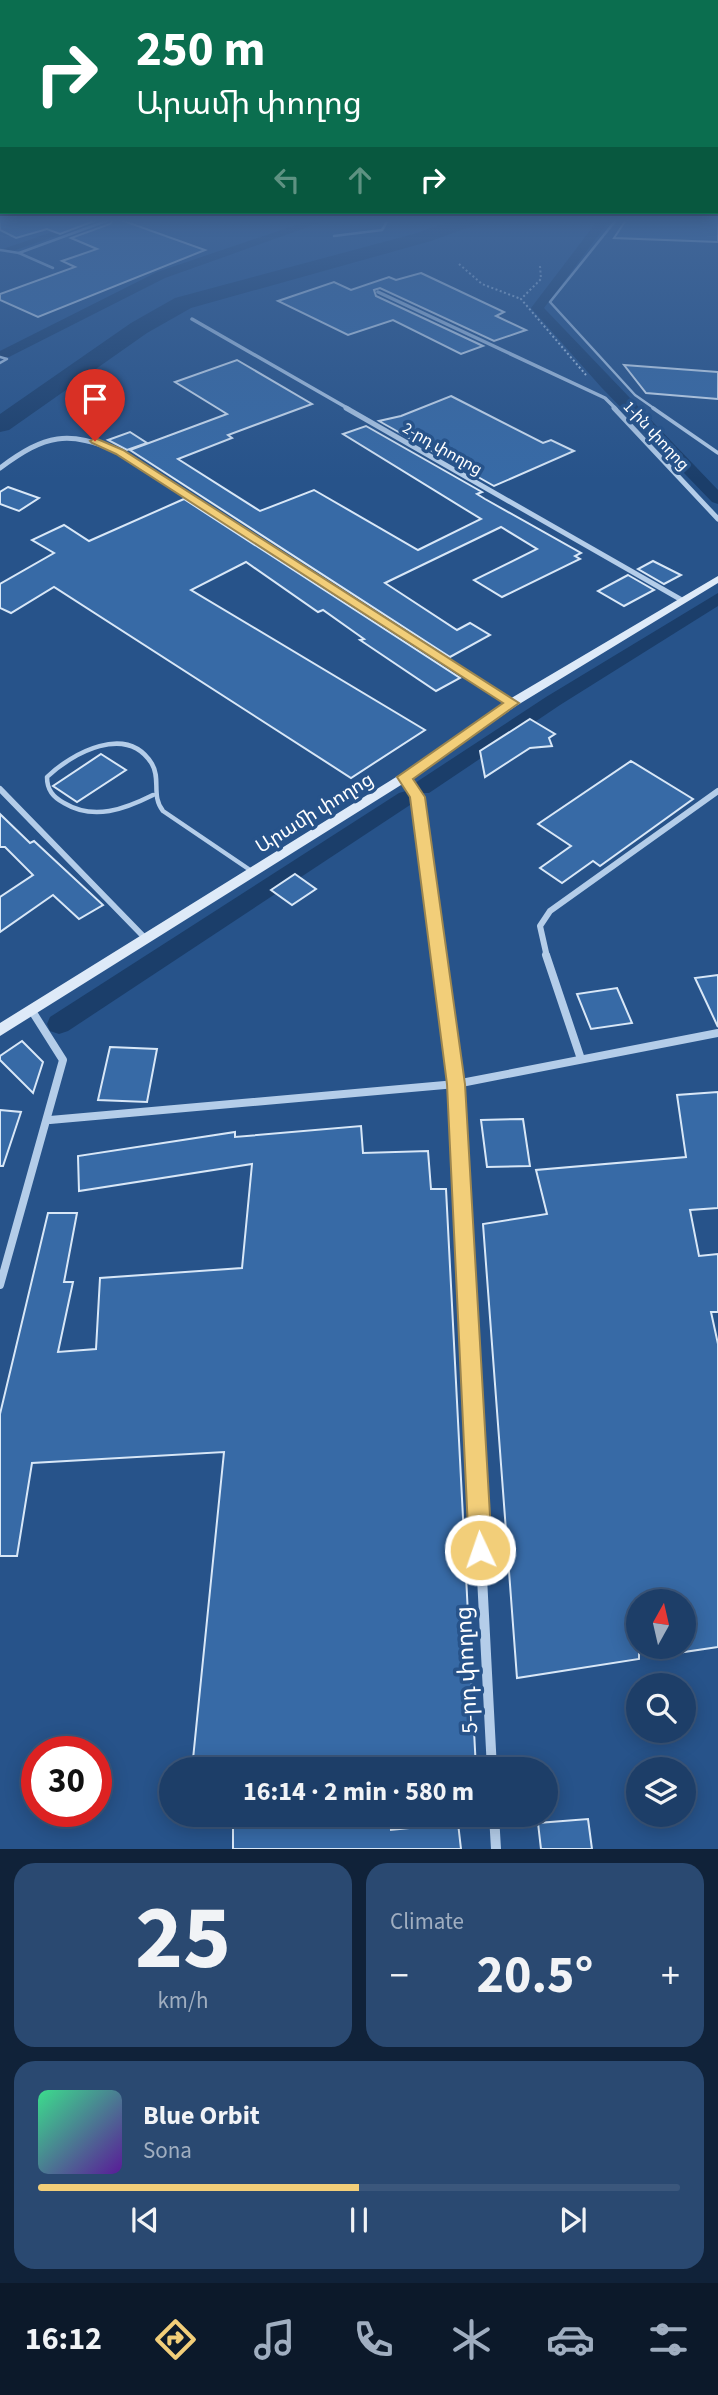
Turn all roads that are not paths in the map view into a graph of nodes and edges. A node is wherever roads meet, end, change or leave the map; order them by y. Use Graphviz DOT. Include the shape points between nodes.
graph roads {
  1 [pos="409,306"];
  2 [pos="554,306"];
  3 [pos="192,319"];
  4 [pos="0,357"];
  5 [pos="0,363"];
  6 [pos="718,453"];
  7 [pos="0,468"];
  8 [pos="718,519"];
  9 [pos="718,579"];
  10 [pos="680,599"];
  11 [pos="512,703"];
  12 [pos="405,777"];
  13 [pos="0,789"];
  14 [pos="718,791"];
  15 [pos="153,795"];
  16 [pos="254,873"];
  17 [pos="145,938"];
  18 [pos="32,1011"];
  19 [pos="0,1030"];
  20 [pos="718,1033"];
  21 [pos="581,1059"];
  22 [pos="456,1084"];
  23 [pos="50,1120"];
  24 [pos="0,1285"];
  25 [pos="491,1757"];
  26 [pos="495,1827"];
  27 [pos="496,1849"];
  1 -- 8 [label="street, 1-ին փողոց" via="605,398"];
  2 -- 6 [label="lane" via="635,395"];
  3 -- 10 [label="street, 2-րդ փողոց"];
  4 -- 5 [label="lane" via="7,359"];
  7 -- 11 [label="street" via="46,439 67,434 108,446"];
  9 -- 10 [label="main road, Արամի փողոց"];
  10 -- 11 [label="main road, Արամի փողոց"];
  11 -- 12 [label="main road, Արամի փողոց"];
  12 -- 16 [label="main road, Արամի փողոց"];
  12 -- 22 [label="street, 5-րդ փողոց" via="417,797"];
  13 -- 17 [label="street"];
  14 -- 21 [label="street" via="550,911 540,926"];
  15 -- 15 [label="lane" via="107,813 76,811 54,796 47,777 77,753 118,745 135,750 152,764"];
  15 -- 16 [label="lane" via="167,816"];
  16 -- 17 [label="main road, Արամի փողոց"];
  17 -- 18 [label="main road, Արամի փողոց"];
  18 -- 19 [label="main road, Արամի փողոց"];
  18 -- 23 [label="street" via="63,1060"];
  20 -- 21 [label="street"];
  21 -- 22 [label="street"];
  22 -- 23 [label="street"];
  22 -- 25 [label="street, 5-րդ փողոց"];
  23 -- 24 [label="street"];
  26 -- 27 [label="street"];
}
